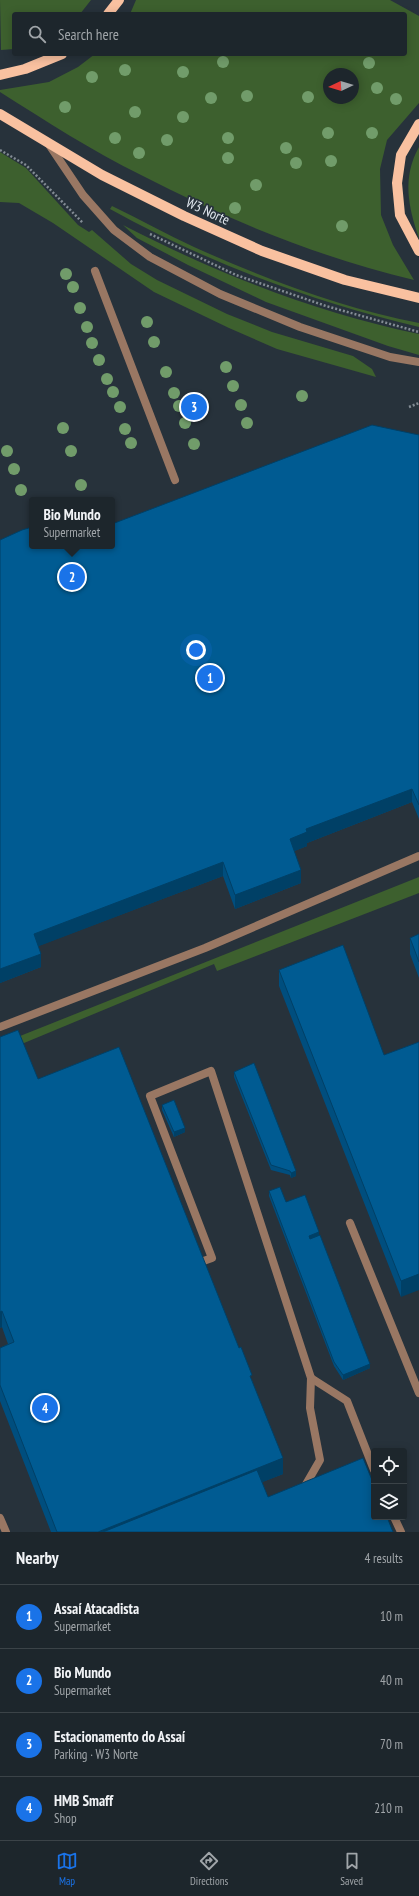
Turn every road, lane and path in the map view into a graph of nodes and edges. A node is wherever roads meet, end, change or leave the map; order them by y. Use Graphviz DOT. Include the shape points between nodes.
graph roads {
  1 [pos="119,0"];
  2 [pos="110,12"];
  3 [pos="57,56"];
  4 [pos="0,75"];
  5 [pos="0,114"];
  6 [pos="419,124"];
  7 [pos="47,143"];
  8 [pos="0,150"];
  9 [pos="88,228"];
  10 [pos="143,231"];
  11 [pos="419,251"];
  12 [pos="95,271"];
  13 [pos="419,298"];
  14 [pos="419,332"];
  15 [pos="419,362"];
  16 [pos="419,403"];
  17 [pos="409,407"];
  18 [pos="175,480"];
  19 [pos="419,856"];
  20 [pos="0,1027"];
  21 [pos="350,1223"];
  22 [pos="190,1266"];
  23 [pos="311,1378"];
  24 [pos="419,1393"];
  25 [pos="371,1462"];
  26 [pos="304,1486"];
  27 [pos="0,1518"];
  28 [pos="395,1520"];
  29 [pos="6,1532"];
  30 [pos="401,1532"];
  1 -- 2 [label="main road"];
  3 -- 4 [label="main road" via="25,70"];
  5 -- 7 [label="main road, W3 Norte"];
  6 -- 11 [label="main road" via="401,155 397,183 400,215"];
  7 -- 13 [label="main road, W3 Norte" via="102,175 262,251 345,280"];
  7 -- 15 [label="lane" via="83,195 114,230 150,257 220,294 300,327 390,357"];
  8 -- 9 [label="path" via="26,165"];
  10 -- 14 [label="path" via="236,275 326,306"];
  12 -- 18 [label="lane"];
  16 -- 17 [label="path"];
  19 -- 20 [label="lane" via="205,948"];
  21 -- 24 [label="lane"];
  22 -- 23 [label="lane" via="212,1258 150,1096 211,1071"];
  23 -- 25 [label="lane" via="347,1401"];
  23 -- 26 [label="lane" via="310,1408 320,1460"];
  27 -- 29 [label="lane"];
  28 -- 30 [label="lane"];
}
